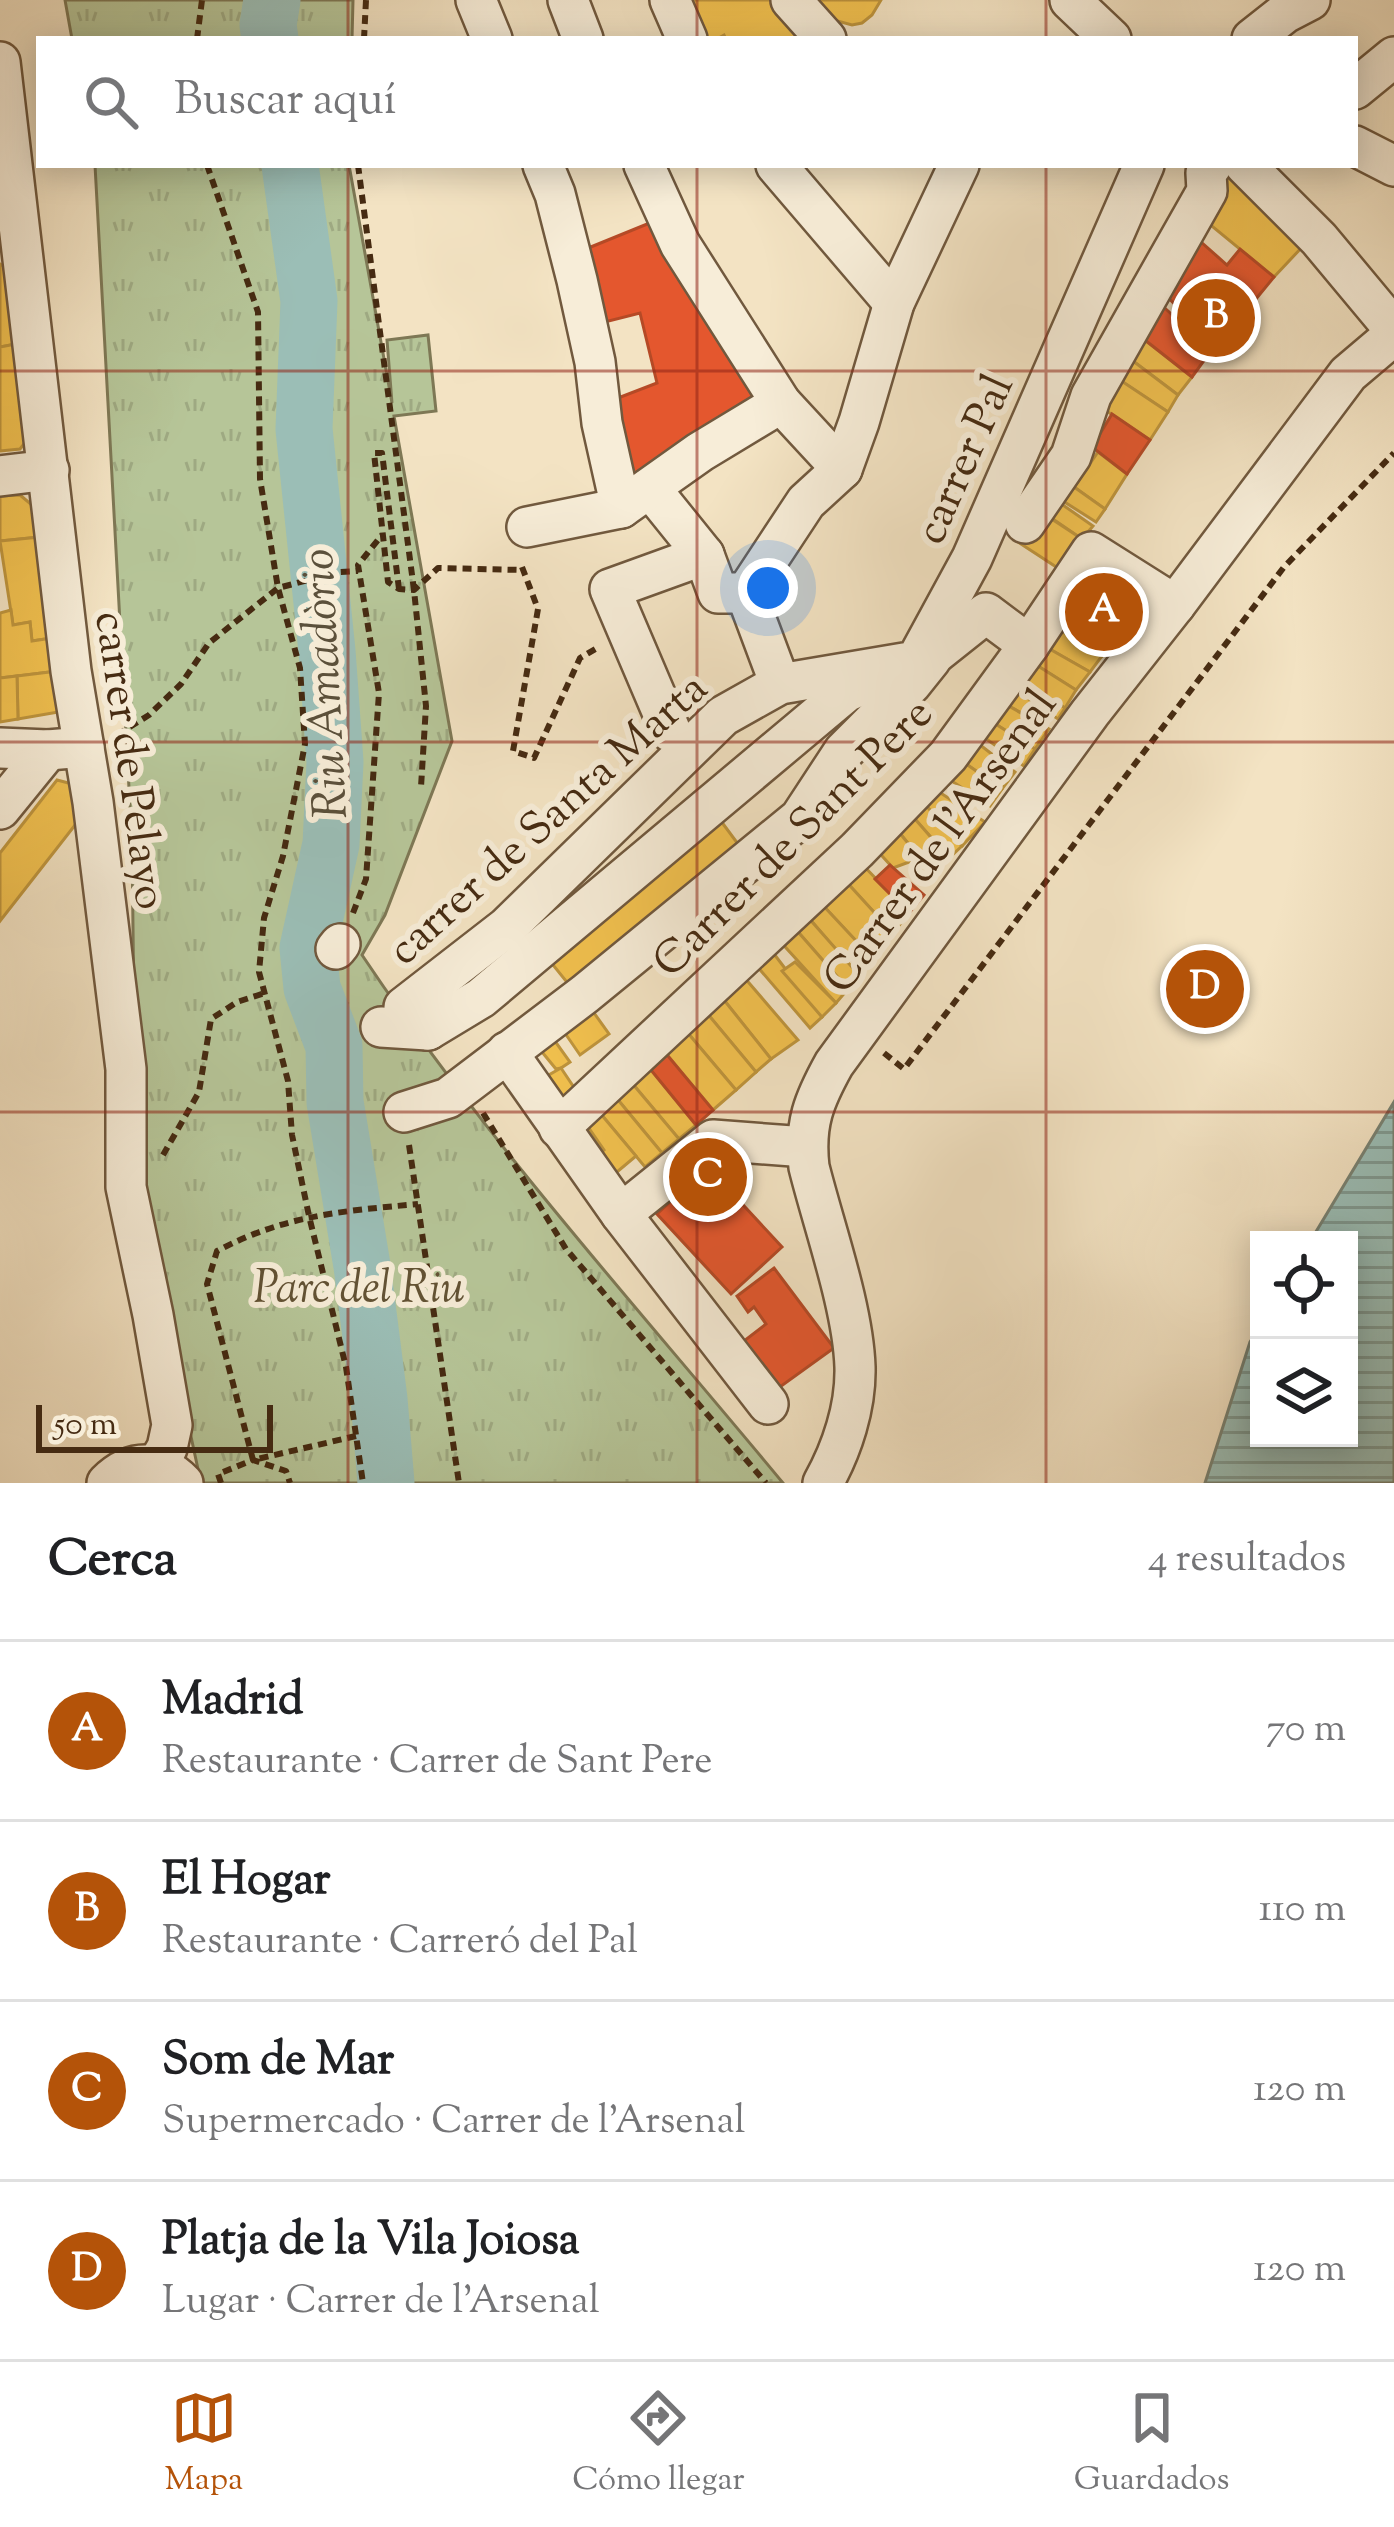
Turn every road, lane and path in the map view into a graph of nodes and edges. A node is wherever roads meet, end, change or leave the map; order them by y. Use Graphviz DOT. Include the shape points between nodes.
graph roads {
  1 [pos="202,0"];
  2 [pos="366,0"];
  3 [pos="476,0"];
  4 [pos="568,0"];
  5 [pos="670,0"];
  6 [pos="791,0"];
  7 [pos="1310,0"];
  8 [pos="1084,4"];
  9 [pos="197,36"];
  10 [pos="364,36"];
  11 [pos="491,36"];
  12 [pos="582,36"];
  13 [pos="685,36"];
  14 [pos="823,36"];
  15 [pos="1109,36"];
  16 [pos="1256,36"];
  17 [pos="1394,57"];
  18 [pos="0,62"];
  19 [pos="1358,87"];
  20 [pos="208,168"];
  21 [pos="358,168"];
  22 [pos="544,168"];
  23 [pos="645,168"];
  24 [pos="779,168"];
  25 [pos="958,168"];
  26 [pos="1143,168"];
  27 [pos="1210,168"];
  28 [pos="1248,168"];
  29 [pos="10,233"];
  30 [pos="894,303"];
  31 [pos="1394,332"];
  32 [pos="782,403"];
  33 [pos="1394,453"];
  34 [pos="842,469"];
  35 [pos="50,470"];
  36 [pos="0,476"];
  37 [pos="635,498"];
  38 [pos="1025,523"];
  39 [pos="526,527"];
  40 [pos="382,535"];
  41 [pos="704,555"];
  42 [pos="358,571"];
  43 [pos="278,588"];
  44 [pos="399,589"];
  45 [pos="414,590"];
  46 [pos="746,592"];
  47 [pos="1175,605"];
  48 [pos="626,628"];
  49 [pos="1029,645"];
  50 [pos="926,656"];
  51 [pos="780,684"];
  52 [pos="671,732"];
  53 [pos="82,745"];
  54 [pos="0,748"];
  55 [pos="422,787"];
  56 [pos="0,809"];
  57 [pos="342,937"];
  58 [pos="265,993"];
  59 [pos="381,1027"];
  60 [pos="428,1030"];
  61 [pos="872,1043"];
  62 [pos="507,1052"];
  63 [pos="465,1084"];
  64 [pos="404,1112"];
  65 [pos="559,1128"];
  66 [pos="806,1147"];
  67 [pos="126,1187"];
  68 [pos="622,1214"];
  69 [pos="309,1216"];
  70 [pos="768,1404"];
  71 [pos="358,1436"];
  72 [pos="253,1460"];
  73 [pos="170,1474"];
  74 [pos="107,1483"];
  75 [pos="221,1483"];
  76 [pos="290,1483"];
  77 [pos="363,1483"];
  78 [pos="459,1483"];
  79 [pos="766,1483"];
  80 [pos="823,1483"];
  1 -- 9 [label="path"];
  2 -- 10 [label="path"];
  3 -- 11 [label="street"];
  4 -- 12 [label="street"];
  5 -- 13 [label="street"];
  6 -- 14 [label="street"];
  7 -- 16 [label="street"];
  8 -- 15 [label="street"];
  17 -- 19 [label="street"];
  18 -- 29 [label="street, carrer de Pelayo"];
  20 -- 43 [label="path" via="258,312 260,479"];
  21 -- 45 [label="path"];
  22 -- 37 [label="street" via="577,280 602,423"];
  23 -- 32 [label="street" via="680,244"];
  24 -- 30 [label="street"];
  25 -- 30 [label="street"];
  26 -- 50 [label="street, carrer Pal"];
  27 -- 38 [label="street" via="1207,191 1091,397 1070,456"];
  28 -- 31 [label="street"];
  29 -- 35 [label="street, carrer de Pelayo"];
  30 -- 34 [label="street"];
  31 -- 47 [label="street, Carrer de l'Arsenal" via="1348,374"];
  32 -- 34 [label="street"];
  32 -- 37 [label="street"];
  33 -- 61 [label="path" via="1284,567 904,1069"];
  34 -- 46 [label="street" via="806,502"];
  35 -- 36 [label="street"];
  35 -- 53 [label="street, carrer de Pelayo"];
  37 -- 39 [label="street"];
  37 -- 41 [label="street"];
  40 -- 42 [label="path"];
  40 -- 44 [label="path" via="388,582"];
  40 -- 44 [label="path" via="374,453 382,453"];
  41 -- 46 [label="street" via="718,592"];
  41 -- 48 [label="street" via="610,590"];
  42 -- 43 [label="path"];
  42 -- 57 [label="path" via="379,693 366,879"];
  43 -- 53 [label="path" via="209,643 149,716"];
  43 -- 58 [label="path" via="300,668 305,744 264,918"];
  44 -- 45 [label="path"];
  45 -- 48 [label="path" via="438,568 522,570 538,609 513,751 534,758 580,658"];
  45 -- 55 [label="path" via="426,706"];
  46 -- 51 [label="street"];
  47 -- 49 [label="street, Carrer de Sant Pere" via="1091,553"];
  47 -- 66 [label="street, Carrer de l'Arsenal" via="834,1064 809,1117"];
  48 -- 52 [label="street"];
  49 -- 50 [label="street" via="986,613"];
  49 -- 65 [label="street, Carrer de Sant Pere" via="948,757"];
  50 -- 51 [label="street"];
  50 -- 60 [label="street" via="846,692 481,998"];
  50 -- 62 [label="street" via="910,684 844,751 800,818"];
  51 -- 60 [label="street, carrer de Santa Marta" via="723,716 507,927 404,1007"];
  53 -- 54 [label="street"];
  53 -- 56 [label="street"];
  53 -- 67 [label="street, carrer de Pelayo" via="126,1069"];
  58 -- 67 [label="path" via="211,1019 199,1092 145,1181"];
  58 -- 69 [label="path"];
  59 -- 60 [label="street"];
  62 -- 63 [label="street"];
  62 -- 65 [label="street"];
  63 -- 64 [label="street"];
  63 -- 79 [label="path" via="566,1249"];
  65 -- 68 [label="street"];
  66 -- 68 [label="street" via="713,1140"];
  66 -- 80 [label="street, Carrer de l'Arsenal" via="855,1369 847,1422"];
  67 -- 73 [label="street, carrer de Pelayo" via="172,1425"];
  68 -- 70 [label="street"];
  69 -- 71 [label="path"];
  69 -- 72 [label="path" via="217,1251 207,1284"];
  69 -- 78 [label="path" via="418,1204"];
  71 -- 72 [label="path"];
  71 -- 77 [label="path"];
  72 -- 75 [label="path" via="218,1474"];
  72 -- 76 [label="path" via="286,1471"];
  73 -- 74 [label="street" via="143,1464"];
}
